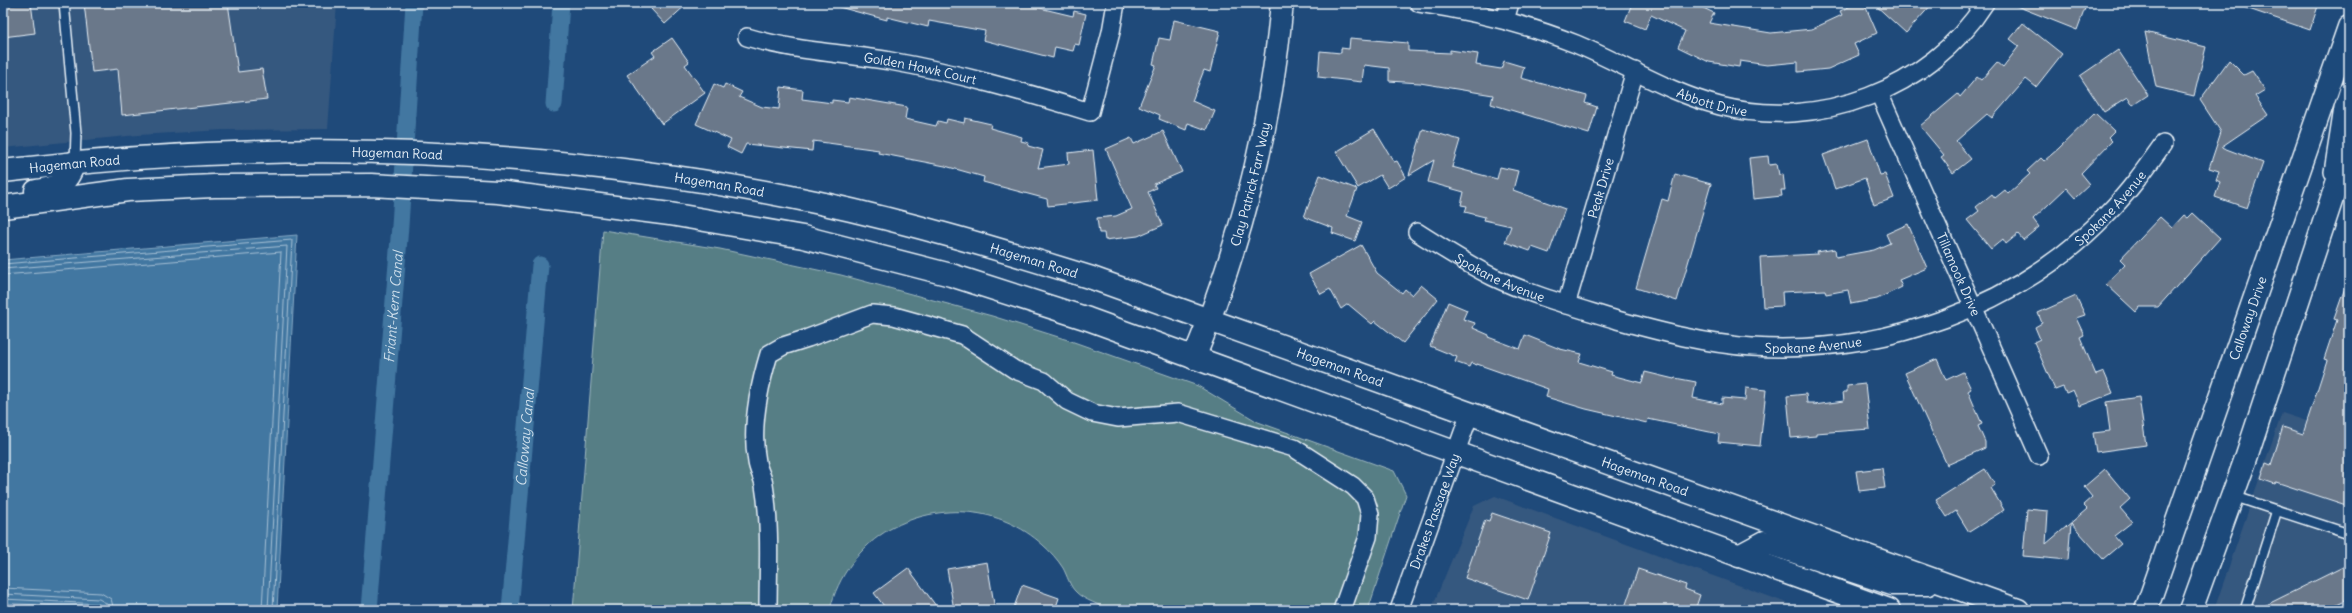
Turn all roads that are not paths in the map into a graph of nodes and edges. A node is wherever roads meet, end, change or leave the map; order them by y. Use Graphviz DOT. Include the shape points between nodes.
graph roads {
  1 [pos="64,3"];
  2 [pos="1116,3"];
  3 [pos="1282,3"];
  4 [pos="1419,3"];
  5 [pos="1510,3"];
  6 [pos="1985,3"];
  7 [pos="1505,20"];
  8 [pos="2349,27"];
  9 [pos="747,37"];
  10 [pos="1635,71"];
  11 [pos="2349,89"];
  12 [pos="1879,93"];
  13 [pos="2163,144"];
  14 [pos="2349,147"];
  15 [pos="75,162"];
  16 [pos="3,171"];
  17 [pos="3,195"];
  18 [pos="3,207"];
  19 [pos="2327,214"];
  20 [pos="1417,232"];
  21 [pos="1566,305"];
  22 [pos="1973,307"];
  23 [pos="1210,320"];
  24 [pos="1194,358"];
  25 [pos="1470,413"];
  26 [pos="1454,453"];
  27 [pos="2039,456"];
  28 [pos="2232,495"];
  29 [pos="2278,510"];
  30 [pos="2349,534"];
  31 [pos="1739,556"];
  32 [pos="1943,584"];
  33 [pos="768,610"];
  34 [pos="1342,610"];
  35 [pos="1399,610"];
  36 [pos="1889,610"];
  37 [pos="2018,610"];
  38 [pos="2146,610"];
  39 [pos="2192,610"];
  40 [pos="2245,610"];
  1 -- 15 [label="lane" via="76,133"];
  2 -- 9 [label="street, Golden Hawk Court" via="1090,112 989,82 927,68 865,56 770,44"];
  3 -- 23 [label="main road, Clay Patrick Farr Way" via="1269,110 1256,172 1242,226"];
  4 -- 7 [label="street, Abbott Drive"];
  5 -- 7 [label="street"];
  6 -- 12 [label="street, Abbott Drive" via="1960,35 1939,56 1911,76"];
  7 -- 10 [label="street, Abbott Drive" via="1577,44"];
  8 -- 38 [label="main road, Calloway Drive"];
  10 -- 12 [label="street, Abbott Drive" via="1691,97 1753,112 1788,114 1817,111"];
  10 -- 21 [label="street, Peak Drive"];
  11 -- 19 [label="street" via="2343,108"];
  12 -- 22 [label="street, Tillamook Drive"];
  13 -- 22 [label="street, Spokane Avenue" via="2108,214 2075,244 2020,283"];
  14 -- 19 [label="main road"];
  15 -- 16 [label="main road, Hageman Road"];
  15 -- 17 [label="main road" via="66,182 52,188"];
  15 -- 23 [label="main road, Hageman Road" via="232,152 373,152 528,160 696,180 820,204 971,241 1092,278"];
  18 -- 24 [label="main road" via="128,190 222,185 371,185 433,188 498,192 590,203 803,238 951,275 1088,319"];
  19 -- 28 [label="main road"];
  20 -- 21 [label="street, Spokane Avenue" via="1494,277"];
  21 -- 22 [label="street, Spokane Avenue" via="1670,335 1753,347 1803,347 1879,337 1926,325"];
  22 -- 27 [label="street, Tillamook Drive"];
  23 -- 24 [label="main road, Clay Patrick Farr Way"];
  23 -- 25 [label="main road, Hageman Road"];
  24 -- 26 [label="main road"];
  25 -- 26 [label="street, Drakes Passage Way"];
  25 -- 32 [label="main road, Hageman Road"];
  26 -- 31 [label="main road"];
  26 -- 35 [label="street, Drakes Passage Way"];
  28 -- 29 [label="lane"];
  28 -- 39 [label="main road"];
  29 -- 30 [label="lane"];
  29 -- 40 [label="lane"];
  31 -- 32 [label="main road" via="1765,542 1892,584"];
  31 -- 36 [label="main road"];
  32 -- 37 [label="main road, Hageman Road"];
  33 -- 34 [label="street" via="769,551 764,485 757,462 755,424 761,380 769,354 783,346 872,314 894,316 962,335 1015,370 1044,381 1067,401 1092,413 1118,418 1178,413 1233,431 1265,437 1311,457 1353,486 1365,498 1370,514 1368,537"];
}
